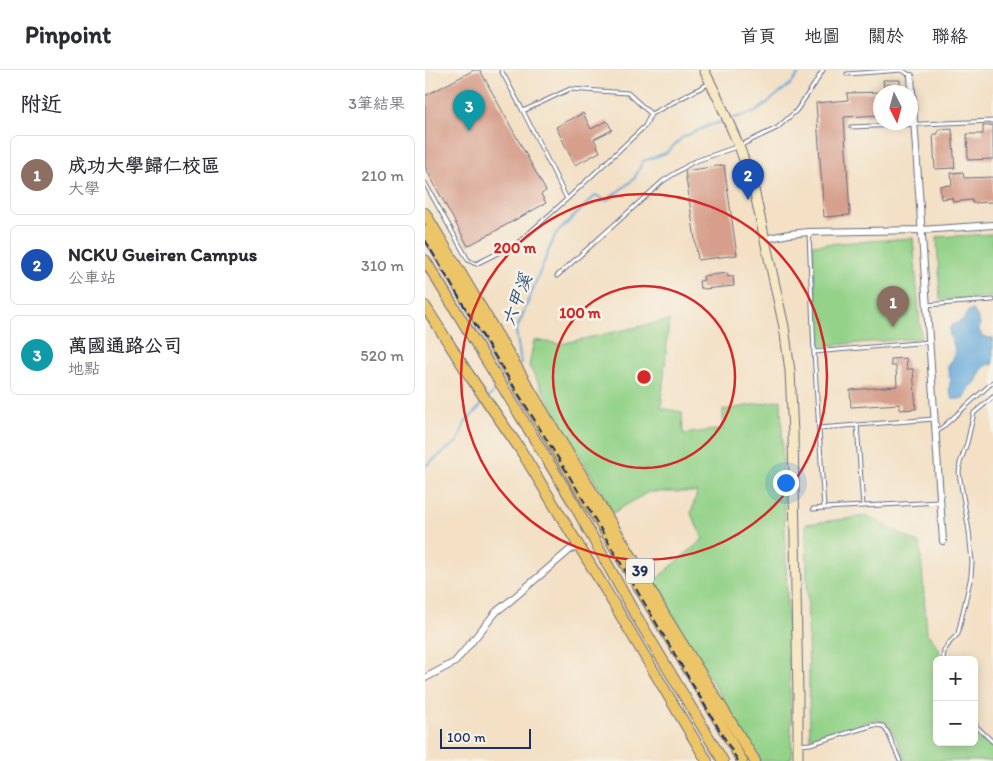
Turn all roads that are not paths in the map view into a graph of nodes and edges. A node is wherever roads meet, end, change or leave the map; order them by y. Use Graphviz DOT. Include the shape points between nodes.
graph roads {
  1 [pos="501,70"];
  2 [pos="704,70"];
  3 [pos="823,70"];
  4 [pos="847,74"];
  5 [pos="911,76"];
  6 [pos="710,83"];
  7 [pos="912,85"];
  8 [pos="523,112"];
  9 [pos="651,114"];
  10 [pos="993,120"];
  11 [pos="918,124"];
  12 [pos="873,126"];
  13 [pos="851,127"];
  14 [pos="914,130"];
  15 [pos="738,144"];
  16 [pos="425,183"];
  17 [pos="567,199"];
  18 [pos="425,213"];
  19 [pos="993,225"];
  20 [pos="425,230"];
  21 [pos="921,230"];
  22 [pos="809,232"];
  23 [pos="765,239"];
  24 [pos="425,260"];
  25 [pos="442,260"];
  26 [pos="557,276"];
  27 [pos="475,298"];
  28 [pos="993,300"];
  29 [pos="926,305"];
  30 [pos="425,306"];
  31 [pos="929,342"];
  32 [pos="814,352"];
  33 [pos="993,382"];
  34 [pos="993,397"];
  35 [pos="934,419"];
  36 [pos="857,425"];
  37 [pos="819,428"];
  38 [pos="935,434"];
  39 [pos="940,502"];
  40 [pos="863,506"];
  41 [pos="824,508"];
  42 [pos="813,509"];
  43 [pos="943,541"];
  44 [pos="579,547"];
  45 [pos="673,629"];
  46 [pos="943,656"];
  47 [pos="685,664"];
  48 [pos="425,678"];
  49 [pos="978,728"];
  50 [pos="993,742"];
  51 [pos="798,745"];
  52 [pos="796,760"];
  53 [pos="707,761"];
  54 [pos="723,761"];
  55 [pos="742,761"];
  56 [pos="755,761"];
  57 [pos="900,761"];
  1 -- 8 [label="lane"];
  2 -- 6 [label="street"];
  3 -- 15 [label="lane" via="796,111 777,128"];
  4 -- 5 [label="lane" via="902,70"];
  5 -- 7 [label="street"];
  6 -- 9 [label="lane"];
  6 -- 15 [label="street"];
  8 -- 9 [label="lane" via="570,89 628,93"];
  8 -- 17 [label="lane"];
  9 -- 17 [label="lane" via="645,126"];
  10 -- 11 [label="lane"];
  12 -- 13 [label="lane"];
  14 -- 21 [label="street"];
  15 -- 23 [label="street" via="753,185"];
  15 -- 26 [label="lane" via="693,162 663,181"];
  16 -- 17 [label="lane" via="468,260 476,264 518,243"];
  18 -- 27 [label="main road, 39"];
  19 -- 21 [label="street"];
  20 -- 25 [label="main road, 39"];
  21 -- 22 [label="street"];
  21 -- 29 [label="street"];
  22 -- 23 [label="street"];
  22 -- 32 [label="lane"];
  23 -- 51 [label="street" via="790,371"];
  24 -- 54 [label="main road, 39" via="573,502"];
  25 -- 27 [label="main road"];
  25 -- 47 [label="main road, 39"];
  27 -- 45 [label="main road, 39"];
  28 -- 29 [label="lane"];
  29 -- 31 [label="street"];
  30 -- 44 [label="main road, 39" via="520,449"];
  31 -- 32 [label="lane"];
  31 -- 35 [label="street"];
  32 -- 37 [label="lane"];
  33 -- 38 [label="lane"];
  34 -- 46 [label="lane" via="974,413 960,464 971,576 958,634 943,651"];
  35 -- 36 [label="lane"];
  35 -- 38 [label="street"];
  36 -- 37 [label="lane"];
  36 -- 40 [label="lane"];
  37 -- 41 [label="lane"];
  38 -- 39 [label="street"];
  39 -- 40 [label="lane"];
  39 -- 43 [label="street"];
  40 -- 41 [label="lane"];
  41 -- 42 [label="lane"];
  44 -- 48 [label="street" via="571,549 497,611 455,662"];
  44 -- 53 [label="main road, 39"];
  45 -- 47 [label="main road"];
  45 -- 56 [label="main road, 39"];
  47 -- 55 [label="main road, 39"];
  49 -- 50 [label="lane"];
  51 -- 52 [label="street"];
  51 -- 57 [label="lane" via="874,725 883,726"];
}
